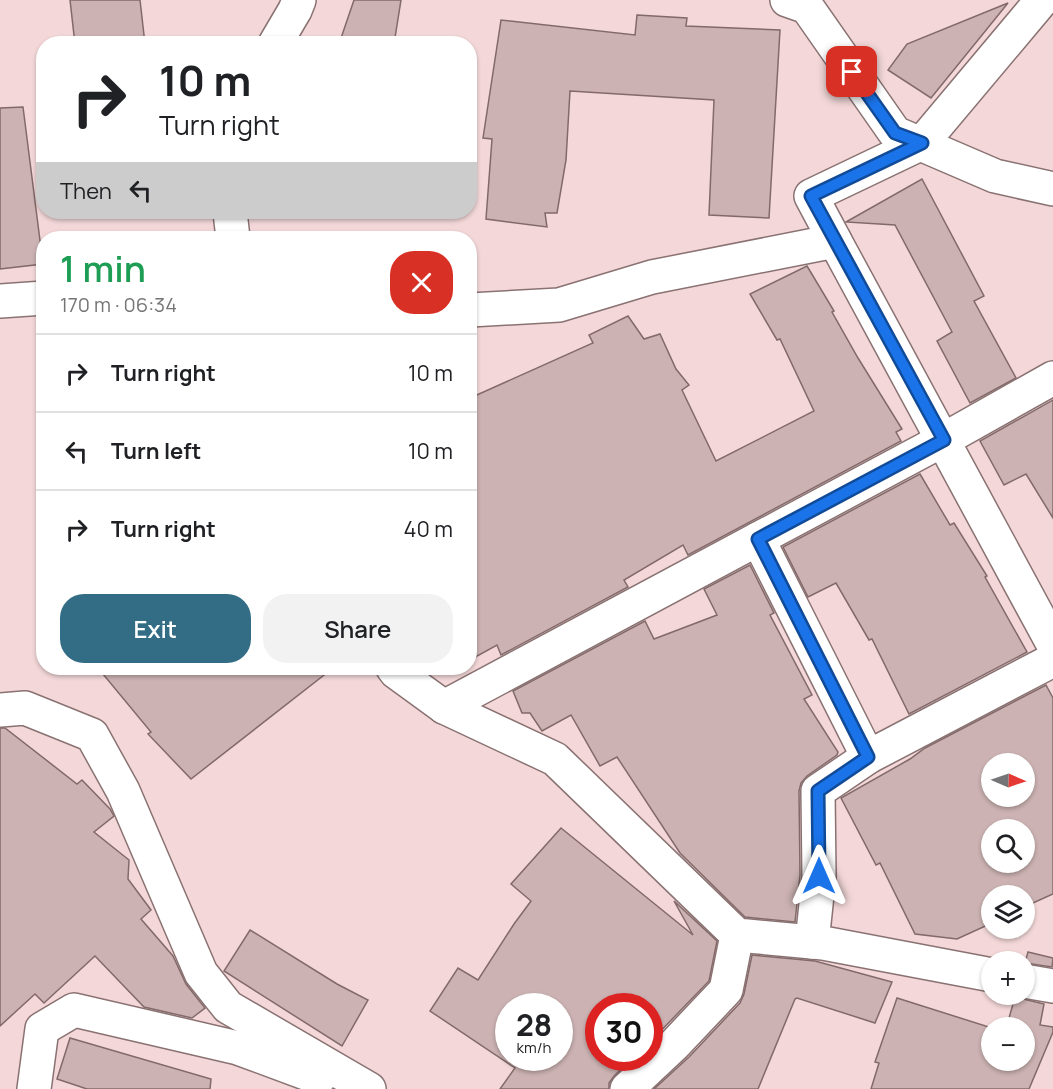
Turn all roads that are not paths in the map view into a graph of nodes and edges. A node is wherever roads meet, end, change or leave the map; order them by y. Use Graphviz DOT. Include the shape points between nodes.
graph roads {
  1 [pos="299,0"];
  2 [pos="787,0"];
  3 [pos="1042,0"];
  4 [pos="280,36"];
  5 [pos="922,143"];
  6 [pos="1053,189"];
  7 [pos="835,241"];
  8 [pos="36,299"];
  9 [pos="0,302"];
  10 [pos="477,310"];
  11 [pos="1053,378"];
  12 [pos="944,440"];
  13 [pos="758,539"];
  14 [pos="1053,644"];
  15 [pos="1053,660"];
  16 [pos="400,675"];
  17 [pos="444,706"];
  18 [pos="0,710"];
  19 [pos="868,757"];
  20 [pos="736,935"];
  21 [pos="812,942"];
  22 [pos="981,973"];
  23 [pos="1035,983"];
  24 [pos="1053,986"];
  25 [pos="34,1089"];
  26 [pos="350,1089"];
  27 [pos="369,1089"];
  28 [pos="627,1089"];
  1 -- 4 [label="street"];
  2 -- 5 [label="street" via="807,7 895,133"];
  3 -- 5 [label="street"];
  5 -- 6 [label="street" via="996,176"];
  5 -- 7 [label="street" via="811,196"];
  7 -- 10 [label="street" via="652,277 559,304"];
  7 -- 12 [label="street"];
  8 -- 9 [label="street"];
  11 -- 12 [label="street"];
  12 -- 13 [label="street"];
  12 -- 14 [label="street"];
  13 -- 17 [label="street"];
  13 -- 19 [label="street"];
  15 -- 19 [label="street"];
  16 -- 17 [label="street"];
  17 -- 20 [label="street" via="555,759"];
  18 -- 27 [label="street" via="25,708 92,735 123,791 201,973 228,1007"];
  19 -- 21 [label="street" via="818,791 819,876"];
  20 -- 21 [label="street"];
  20 -- 28 [label="street" via="726,990"];
  21 -- 22 [label="street"];
  23 -- 24 [label="street"];
  25 -- 26 [label="street" via="42,1029 74,1010 238,1048"];
}
